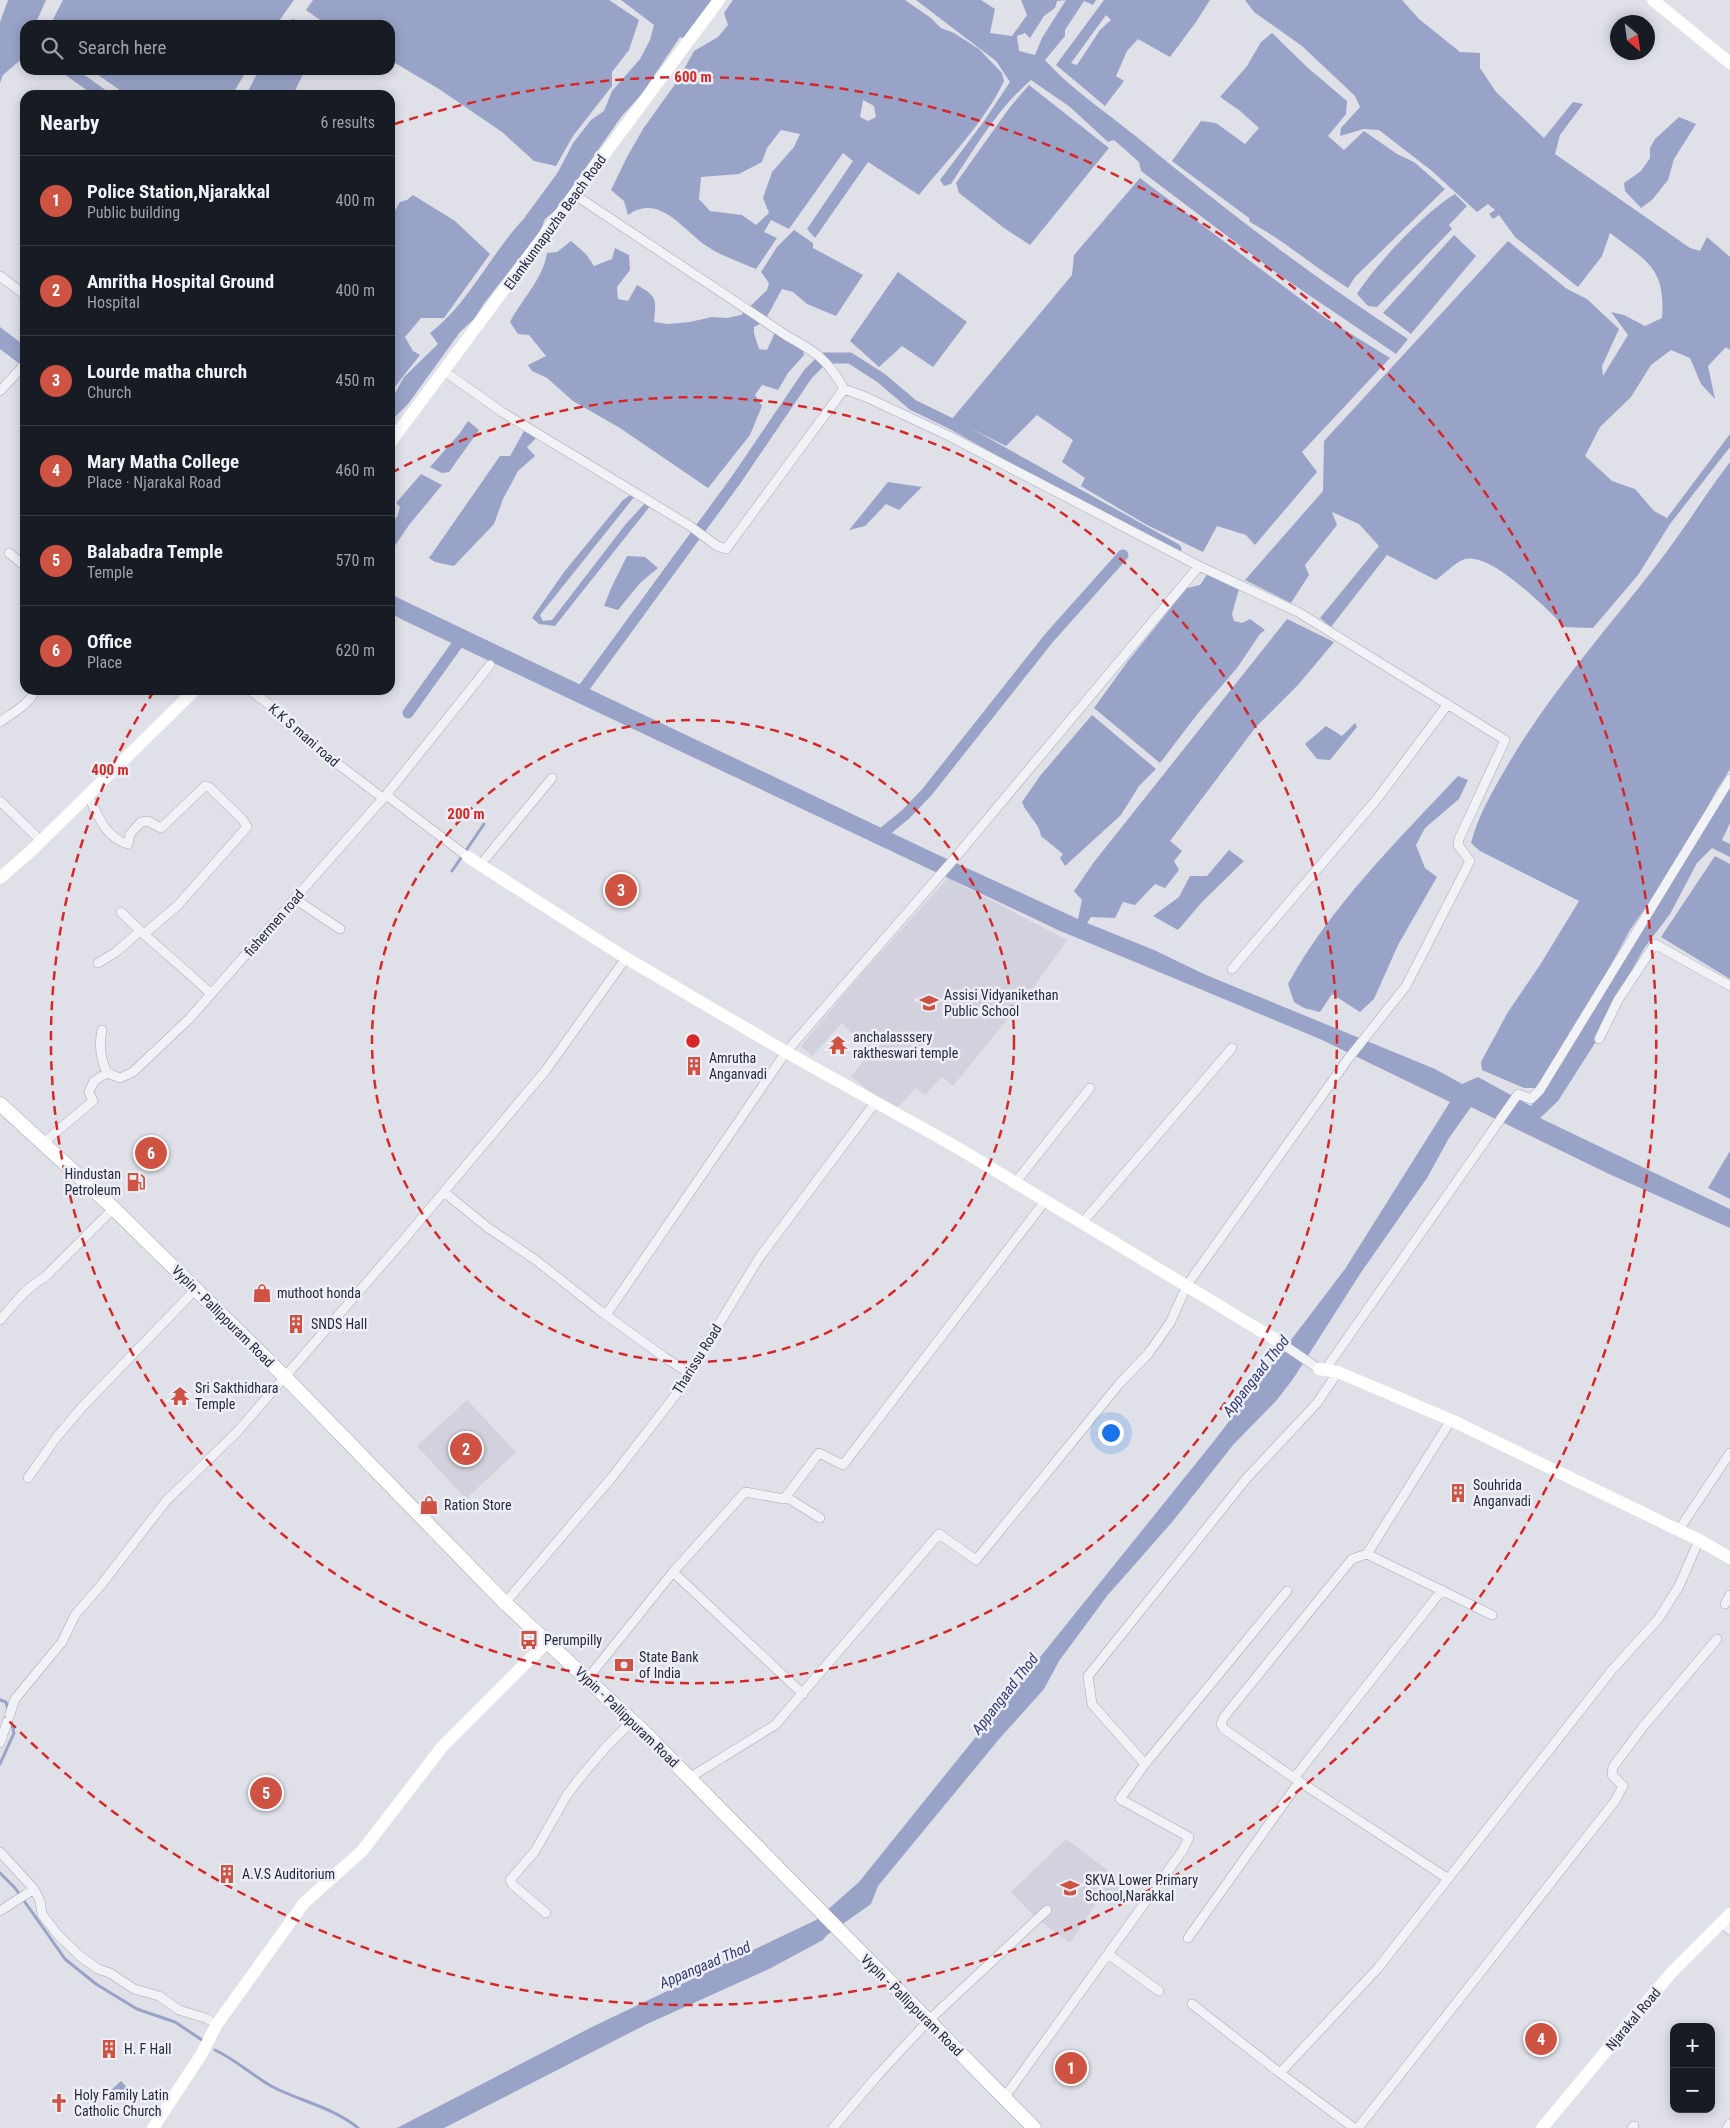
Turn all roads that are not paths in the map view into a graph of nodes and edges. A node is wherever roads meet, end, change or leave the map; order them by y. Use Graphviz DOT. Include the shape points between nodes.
graph roads {
  1 [pos="718,0"];
  2 [pos="1653,0"];
  3 [pos="1730,63"];
  4 [pos="575,195"];
  5 [pos="0,276"];
  6 [pos="20,290"];
  7 [pos="20,369"];
  8 [pos="444,371"];
  9 [pos="844,390"];
  10 [pos="0,391"];
  11 [pos="395,437"];
  12 [pos="10,553"];
  13 [pos="20,562"];
  14 [pos="1199,566"];
  15 [pos="490,665"];
  16 [pos="32,695"];
  17 [pos="191,695"];
  18 [pos="256,695"];
  19 [pos="1448,704"];
  20 [pos="0,722"];
  21 [pos="552,778"];
  22 [pos="1730,779"];
  23 [pos="88,795"];
  24 [pos="385,796"];
  25 [pos="0,801"];
  26 [pos="41,841"];
  27 [pos="464,854"];
  28 [pos="481,864"];
  29 [pos="0,878"];
  30 [pos="295,899"];
  31 [pos="121,912"];
  32 [pos="340,929"];
  33 [pos="142,932"];
  34 [pos="626,958"];
  35 [pos="98,962"];
  36 [pos="1232,969"];
  37 [pos="1730,986"];
  38 [pos="211,994"];
  39 [pos="102,1030"];
  40 [pos="1599,1039"];
  41 [pos="1232,1048"];
  42 [pos="786,1052"];
  43 [pos="107,1073"];
  44 [pos="1090,1088"];
  45 [pos="875,1103"];
  46 [pos="0,1104"];
  47 [pos="43,1143"];
  48 [pos="1015,1183"];
  49 [pos="444,1192"];
  50 [pos="1045,1201"];
  51 [pos="114,1208"];
  52 [pos="1082,1223"];
  53 [pos="1187,1285"];
  54 [pos="196,1290"];
  55 [pos="606,1315"];
  56 [pos="0,1320"];
  57 [pos="1281,1343"];
  58 [pos="1327,1370"];
  59 [pos="689,1373"];
  60 [pos="285,1377"];
  61 [pos="1451,1420"];
  62 [pos="1730,1452"];
  63 [pos="28,1478"];
  64 [pos="784,1499"];
  65 [pos="820,1518"];
  66 [pos="1678,1531"];
  67 [pos="1698,1540"];
  68 [pos="1367,1554"];
  69 [pos="1730,1558"];
  70 [pos="673,1572"];
  71 [pos="1442,1590"];
  72 [pos="1287,1591"];
  73 [pos="1730,1595"];
  74 [pos="505,1603"];
  75 [pos="1725,1604"];
  76 [pos="1492,1615"];
  77 [pos="1717,1639"];
  78 [pos="547,1642"];
  79 [pos="588,1678"];
  80 [pos="803,1694"];
  81 [pos="632,1721"];
  82 [pos="0,1743"];
  83 [pos="1145,1764"];
  84 [pos="689,1778"];
  85 [pos="1296,1780"];
  86 [pos="0,1852"];
  87 [pos="1447,1878"];
  88 [pos="34,1889"];
  89 [pos="1046,1910"];
  90 [pos="0,1911"];
  91 [pos="546,1913"];
  92 [pos="1727,1923"];
  93 [pos="1188,1938"];
  94 [pos="1108,1954"];
  95 [pos="1158,1991"];
  96 [pos="1192,2004"];
  97 [pos="928,2021"];
  98 [pos="217,2024"];
  99 [pos="1280,2073"];
  100 [pos="1004,2098"];
  101 [pos="1730,2124"];
  102 [pos="1544,2127"];
  103 [pos="153,2128"];
  104 [pos="833,2128"];
  105 [pos="1034,2128"];
  106 [pos="1354,2128"];
  107 [pos="1358,2128"];
  108 [pos="1727,2128"];
  1 -- 4 [label="street, Elamkunnapuzha Beach Road"];
  2 -- 3 [label="street"];
  4 -- 8 [label="street, Elamkunnapuzha Beach Road"];
  4 -- 9 [label="street" via="781,333 813,350 834,371"];
  5 -- 6 [label="street"];
  7 -- 10 [label="street"];
  8 -- 9 [label="street" via="502,412 726,549"];
  8 -- 11 [label="street, Elamkunnapuzha Beach Road"];
  9 -- 14 [label="street" via="949,436"];
  12 -- 13 [label="street"];
  14 -- 19 [label="street" via="1298,612"];
  14 -- 42 [label="street" via="939,877"];
  15 -- 24 [label="street, fishermen road"];
  16 -- 20 [label="street"];
  17 -- 23 [label="street"];
  18 -- 24 [label="street, K.K S mani road" via="280,712 281,718 310,743"];
  19 -- 36 [label="street" via="1377,799"];
  19 -- 53 [label="street" via="1505,740 1459,839 1458,845 1470,861 1406,986 1348,1058"];
  21 -- 28 [label="street"];
  22 -- 58 [label="street" via="1540,1090 1530,1099 1518,1094"];
  23 -- 26 [label="street"];
  23 -- 33 [label="street" via="110,834 128,844 130,834 141,822 148,821 161,828 205,786 247,827 178,905"];
  24 -- 27 [label="street, K.K S mani road"];
  24 -- 30 [label="street, fishermen road"];
  25 -- 26 [label="street"];
  26 -- 29 [label="street"];
  27 -- 28 [label="street"];
  28 -- 34 [label="street"];
  30 -- 32 [label="street"];
  30 -- 38 [label="street, fishermen road"];
  31 -- 33 [label="street"];
  33 -- 35 [label="street"];
  33 -- 38 [label="street"];
  34 -- 42 [label="street"];
  34 -- 49 [label="street" via="546,1070"];
  37 -- 40 [label="street" via="1655,944 1618,1000"];
  38 -- 43 [label="street, fishermen road" via="133,1072 120,1078"];
  39 -- 43 [label="street" via="100,1045"];
  41 -- 52 [label="street"];
  42 -- 45 [label="street"];
  42 -- 55 [label="street"];
  43 -- 47 [label="street" via="94,1082 89,1092 93,1101"];
  44 -- 48 [label="street"];
  45 -- 48 [label="street"];
  45 -- 59 [label="street, Tharissu Road" via="759,1258"];
  46 -- 47 [label="main road, Vypin - Pallippuram Road"];
  47 -- 51 [label="main road, Vypin - Pallippuram Road"];
  48 -- 50 [label="street"];
  49 -- 55 [label="street"];
  49 -- 60 [label="street"];
  50 -- 52 [label="street"];
  50 -- 64 [label="street" via="843,1465 819,1453"];
  51 -- 54 [label="main road, Vypin - Pallippuram Road"];
  51 -- 56 [label="street"];
  52 -- 53 [label="street"];
  53 -- 57 [label="street"];
  53 -- 80 [label="street" via="1170,1323 1148,1354 1120,1383 976,1560 939,1534"];
  54 -- 60 [label="main road, Vypin - Pallippuram Road"];
  54 -- 63 [label="street" via="83,1406"];
  55 -- 59 [label="street"];
  57 -- 58 [label="street"];
  58 -- 61 [label="street"];
  58 -- 83 [label="street" via="1317,1403 1246,1479 1088,1676 1092,1704"];
  59 -- 74 [label="street, Tharissu Road" via="613,1476"];
  60 -- 74 [label="main road, Vypin - Pallippuram Road"];
  60 -- 82 [label="street" via="231,1439 166,1501 75,1615 62,1642 15,1698"];
  61 -- 66 [label="street"];
  61 -- 68 [label="street"];
  62 -- 66 [label="street"];
  64 -- 65 [label="street"];
  64 -- 70 [label="street" via="745,1492"];
  66 -- 67 [label="street"];
  67 -- 69 [label="street"];
  67 -- 87 [label="street" via="1679,1586 1659,1618 1612,1670"];
  68 -- 71 [label="street"];
  68 -- 85 [label="street" via="1352,1559 1221,1724"];
  70 -- 79 [label="street"];
  70 -- 80 [label="street"];
  71 -- 76 [label="street"];
  71 -- 85 [label="street"];
  72 -- 83 [label="street"];
  73 -- 75 [label="street"];
  74 -- 78 [label="main road, Vypin - Pallippuram Road"];
  77 -- 107 [label="street" via="1613,1767 1612,1775 1623,1786 1615,1801"];
  78 -- 79 [label="main road, Vypin - Pallippuram Road"];
  78 -- 98 [label="street" via="442,1747 362,1851 304,1903"];
  79 -- 81 [label="main road, Vypin - Pallippuram Road"];
  80 -- 84 [label="street" via="776,1725"];
  81 -- 84 [label="main road, Vypin - Pallippuram Road"];
  81 -- 91 [label="street" via="579,1779 535,1851 510,1880"];
  83 -- 94 [label="street" via="1120,1800 1189,1837"];
  84 -- 97 [label="main road, Vypin - Pallippuram Road"];
  85 -- 87 [label="street"];
  85 -- 93 [label="street"];
  86 -- 88 [label="street"];
  87 -- 99 [label="street" via="1378,1968"];
  88 -- 90 [label="street"];
  88 -- 98 [label="street" via="42,1914 58,1935 98,1970 110,1973 134,1989 159,1996 179,2010"];
  89 -- 97 [label="street"];
  92 -- 102 [label="street, Njarakal Road" via="1671,1973"];
  94 -- 95 [label="street"];
  94 -- 100 [label="street"];
  96 -- 99 [label="street"];
  97 -- 100 [label="main road, Vypin - Pallippuram Road"];
  97 -- 104 [label="street"];
  98 -- 103 [label="street"];
  99 -- 106 [label="street"];
  100 -- 105 [label="main road, Vypin - Pallippuram Road"];
  101 -- 108 [label="street"];
}
